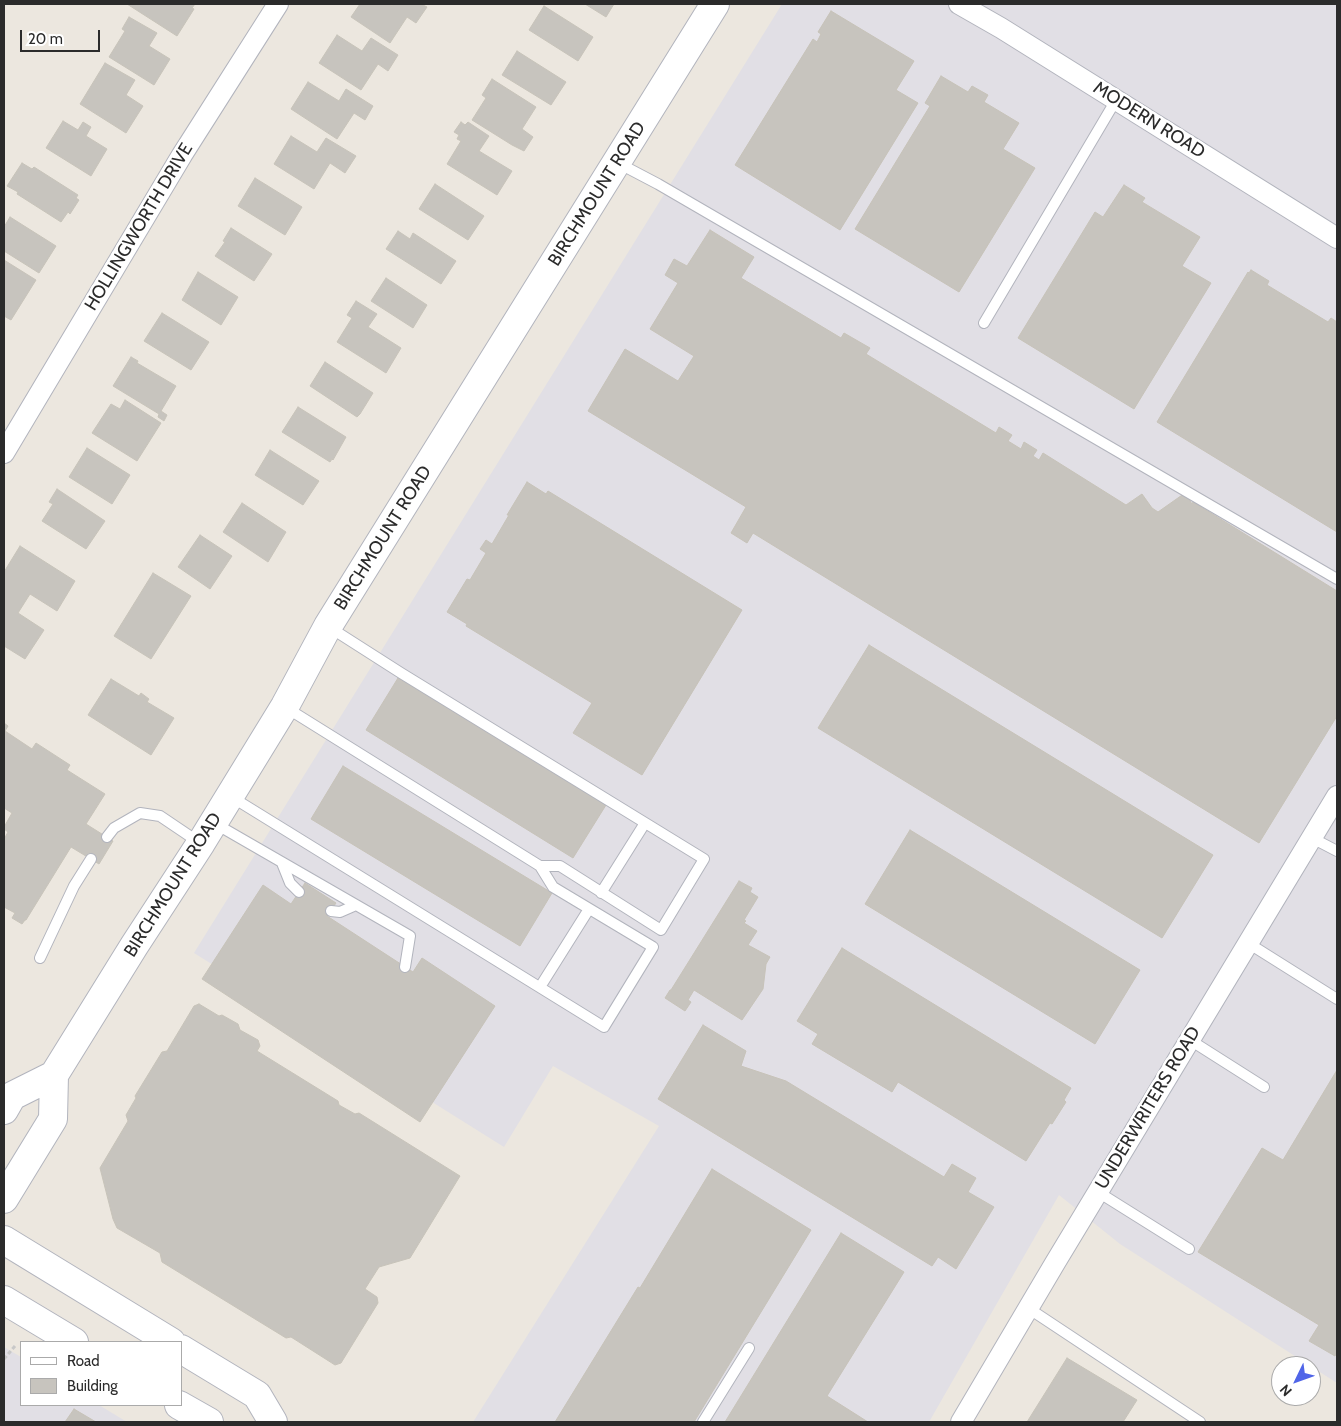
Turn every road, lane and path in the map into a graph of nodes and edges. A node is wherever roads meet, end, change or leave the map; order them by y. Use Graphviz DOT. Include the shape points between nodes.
graph roads {
  1 [pos="278,4"];
  2 [pos="716,4"];
  3 [pos="960,4"];
  4 [pos="1116,100"];
  5 [pos="617,162"];
  6 [pos="1337,238"];
  7 [pos="984,323"];
  8 [pos="4,453"];
  9 [pos="1337,579"];
  10 [pos="328,626"];
  11 [pos="285,706"];
  12 [pos="229,796"];
  13 [pos="1337,796"];
  14 [pos="645,823"];
  15 [pos="207,833"];
  16 [pos="107,837"];
  17 [pos="1312,838"];
  18 [pos="1337,851"];
  19 [pos="90,859"];
  20 [pos="282,863"];
  21 [pos="540,866"];
  22 [pos="299,892"];
  23 [pos="601,892"];
  24 [pos="356,905"];
  25 [pos="589,908"];
  26 [pos="331,911"];
  27 [pos="1248,943"];
  28 [pos="40,958"];
  29 [pos="405,967"];
  30 [pos="540,987"];
  31 [pos="1337,999"];
  32 [pos="1190,1040"];
  33 [pos="54,1075"];
  34 [pos="1264,1087"];
  35 [pos="4,1110"];
  36 [pos="1098,1192"];
  37 [pos="4,1199"];
  38 [pos="4,1240"];
  39 [pos="1189,1248"];
  40 [pos="4,1300"];
  41 [pos="1028,1308"];
  42 [pos="72,1341"];
  43 [pos="168,1341"];
  44 [pos="16,1346"];
  45 [pos="749,1348"];
  46 [pos="182,1350"];
  47 [pos="4,1359"];
  48 [pos="181,1406"];
  49 [pos="209,1422"];
  50 [pos="272,1422"];
  51 [pos="703,1422"];
  52 [pos="961,1422"];
  53 [pos="1200,1422"];
  1 -- 8 [label="street, HOLLINGWORTH DRIVE" via="182,155"];
  2 -- 5 [label="main road, BIRCHMOUNT ROAD"];
  3 -- 4 [label="street, MODERN ROAD"];
  4 -- 6 [label="street, MODERN ROAD"];
  4 -- 7 [label="lane"];
  5 -- 9 [label="lane"];
  5 -- 10 [label="main road, BIRCHMOUNT ROAD"];
  10 -- 11 [label="main road, BIRCHMOUNT ROAD"];
  10 -- 14 [label="lane"];
  11 -- 12 [label="main road, BIRCHMOUNT ROAD"];
  11 -- 21 [label="lane"];
  12 -- 15 [label="main road, BIRCHMOUNT ROAD"];
  12 -- 30 [label="lane"];
  13 -- 17 [label="street, UNDERWRITERS ROAD"];
  14 -- 23 [label="lane"];
  14 -- 23 [label="lane" via="704,859 661,930"];
  15 -- 16 [label="lane" via="140,812 114,828"];
  15 -- 20 [label="lane"];
  15 -- 33 [label="main road, BIRCHMOUNT ROAD"];
  17 -- 18 [label="lane"];
  17 -- 27 [label="street, UNDERWRITERS ROAD"];
  19 -- 28 [label="lane"];
  20 -- 22 [label="lane" via="290,883"];
  20 -- 24 [label="lane"];
  21 -- 23 [label="lane" via="560,866"];
  21 -- 25 [label="lane" via="553,887"];
  24 -- 26 [label="lane" via="340,912"];
  24 -- 29 [label="lane" via="410,936"];
  25 -- 30 [label="lane"];
  25 -- 30 [label="lane" via="653,947 604,1027"];
  27 -- 31 [label="lane"];
  27 -- 32 [label="street, UNDERWRITERS ROAD"];
  32 -- 34 [label="lane"];
  32 -- 36 [label="street, UNDERWRITERS ROAD"];
  33 -- 35 [label="main road" via="12,1096"];
  33 -- 37 [label="main road" via="53,1119"];
  36 -- 39 [label="lane"];
  36 -- 41 [label="street, UNDERWRITERS ROAD"];
  38 -- 43 [label="main road"];
  40 -- 42 [label="main road"];
  41 -- 52 [label="street, UNDERWRITERS ROAD"];
  41 -- 53 [label="lane"];
  44 -- 47 [label="path"];
  45 -- 51 [label="lane"];
  46 -- 50 [label="main road" via="256,1395"];
  48 -- 49 [label="main road"];
}
